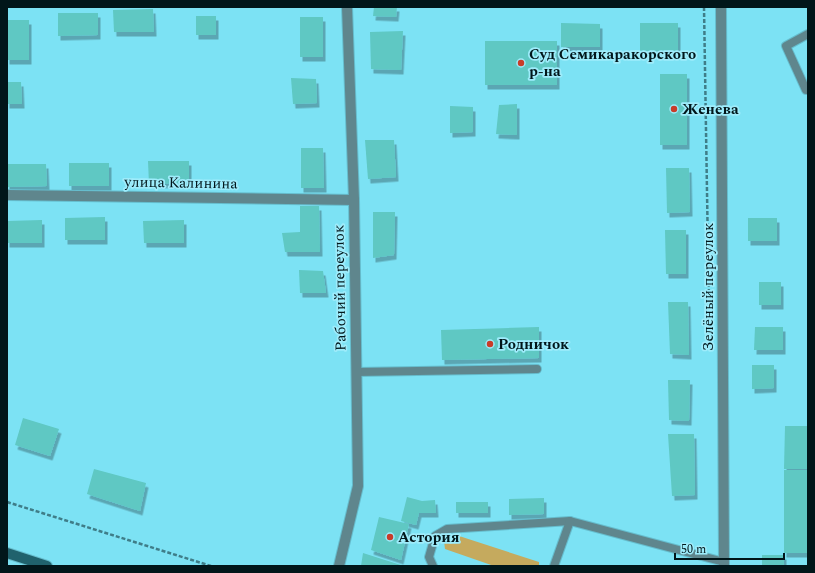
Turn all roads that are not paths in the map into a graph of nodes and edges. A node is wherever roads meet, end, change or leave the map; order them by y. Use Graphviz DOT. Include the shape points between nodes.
graph roads {
  1 [pos="347,7"];
  2 [pos="722,7"];
  3 [pos="808,34"];
  4 [pos="808,90"];
  5 [pos="7,196"];
  6 [pos="354,200"];
  7 [pos="537,369"];
  8 [pos="356,372"];
  9 [pos="570,521"];
  10 [pos="7,553"];
  11 [pos="724,564"];
  12 [pos="47,566"];
  13 [pos="339,566"];
  14 [pos="434,566"];
  15 [pos="554,566"];
  1 -- 6 [label="street, Рабочий переулок"];
  2 -- 11 [label="street, Зелёный переулок"];
  3 -- 4 [label="lane" via="786,46"];
  5 -- 6 [label="street, улица Калинина"];
  6 -- 8 [label="street, Рабочий переулок"];
  7 -- 8 [label="lane"];
  8 -- 13 [label="street, Рабочий переулок" via="358,486"];
  9 -- 11 [label="lane"];
  9 -- 14 [label="lane" via="447,529 435,536 429,557"];
  9 -- 15 [label="lane"];
  10 -- 12 [label="main road"];
}
